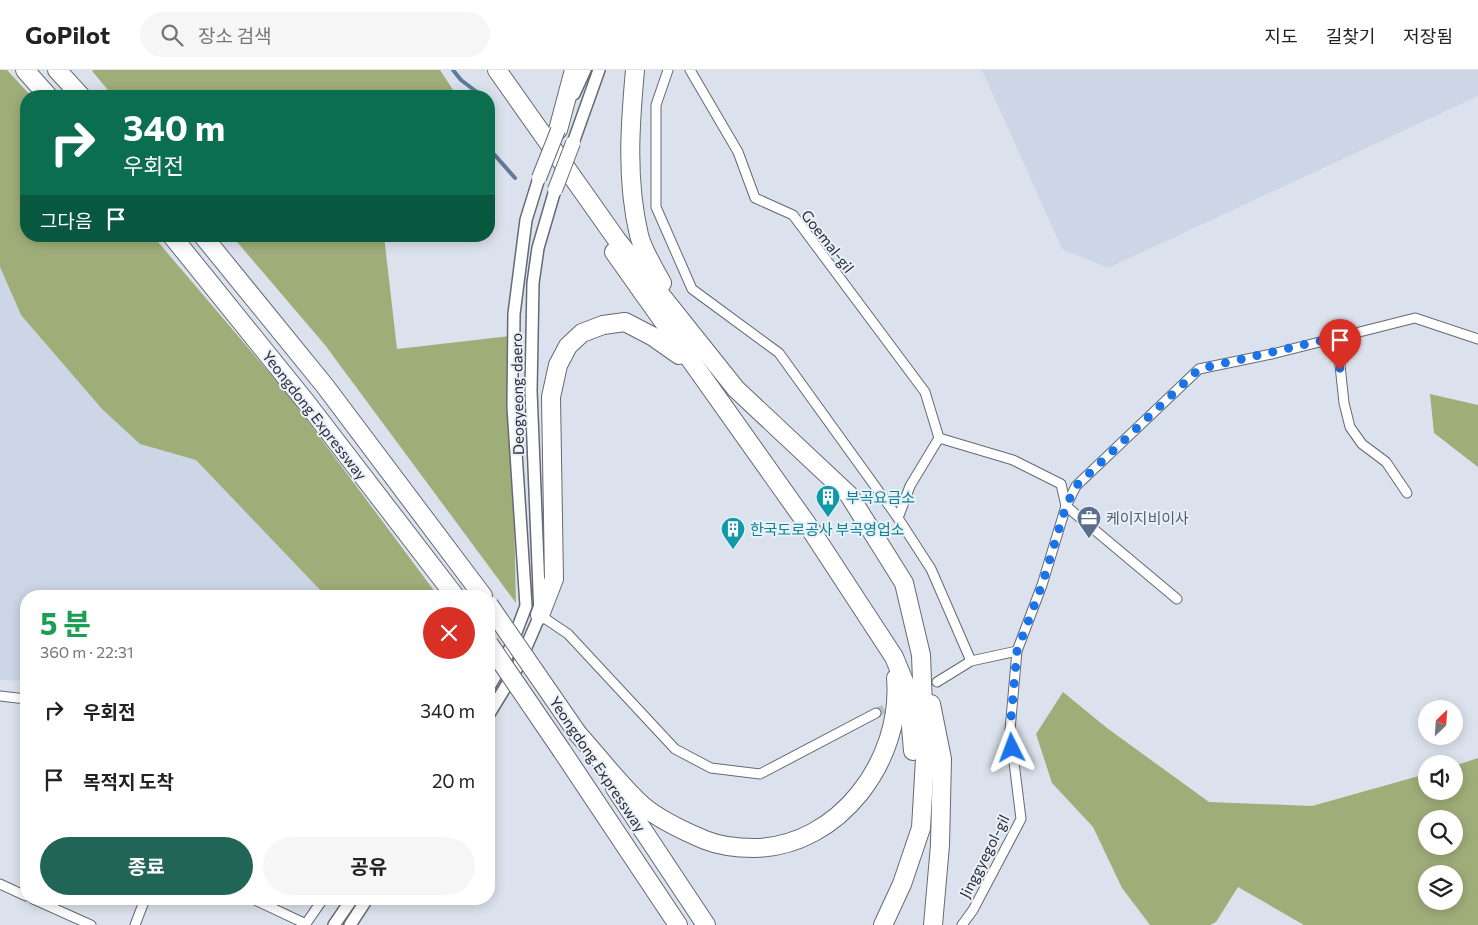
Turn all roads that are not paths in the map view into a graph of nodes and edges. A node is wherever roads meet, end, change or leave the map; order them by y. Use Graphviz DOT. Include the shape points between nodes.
graph roads {
  1 [pos="25,70"];
  2 [pos="57,70"];
  3 [pos="485,70"];
  4 [pos="497,70"];
  5 [pos="574,70"];
  6 [pos="585,70"];
  7 [pos="599,70"];
  8 [pos="635,70"];
  9 [pos="668,70"];
  10 [pos="690,70"];
  11 [pos="43,90"];
  12 [pos="75,90"];
  13 [pos="558,130"];
  14 [pos="573,143"];
  15 [pos="539,178"];
  16 [pos="555,190"];
  17 [pos="177,242"];
  18 [pos="209,242"];
  19 [pos="675,311"];
  20 [pos="1337,337"];
  21 [pos="1478,340"];
  22 [pos="690,362"];
  23 [pos="939,438"];
  24 [pos="1407,493"];
  25 [pos="1066,506"];
  26 [pos="898,518"];
  27 [pos="450,590"];
  28 [pos="478,590"];
  29 [pos="1177,599"];
  30 [pos="533,611"];
  31 [pos="495,614"];
  32 [pos="1017,651"];
  33 [pos="495,653"];
  34 [pos="921,655"];
  35 [pos="894,657"];
  36 [pos="971,661"];
  37 [pos="495,677"];
  38 [pos="936,682"];
  39 [pos="0,696"];
  40 [pos="20,698"];
  41 [pos="495,704"];
  42 [pos="876,713"];
  43 [pos="578,734"];
  44 [pos="0,884"];
  45 [pos="20,893"];
  46 [pos="46,905"];
  47 [pos="143,905"];
  48 [pos="266,905"];
  49 [pos="319,905"];
  50 [pos="348,905"];
  51 [pos="364,905"];
  52 [pos="306,924"];
  53 [pos="91,925"];
  54 [pos="135,925"];
  55 [pos="334,925"];
  56 [pos="350,925"];
  57 [pos="678,925"];
  58 [pos="706,925"];
  59 [pos="871,925"];
  60 [pos="883,925"];
  61 [pos="933,925"];
  62 [pos="962,925"];
  1 -- 11 [label="highway"];
  2 -- 12 [label="highway"];
  3 -- 22 [label="highway"];
  4 -- 19 [label="highway" via="618,240"];
  5 -- 13 [label="highway"];
  6 -- 13 [label="street, Deogyeong-daero"];
  7 -- 14 [label="street, Deogyeong-daero"];
  8 -- 19 [label="highway" via="630,176 639,236"];
  9 -- 26 [label="street" via="656,105 656,208 692,290 778,352"];
  10 -- 23 [label="street, Goemal-gil" via="738,152 755,198 792,215 925,392"];
  13 -- 15 [label="main road, Deogyeong-daero, bridge"];
  14 -- 16 [label="main road, Deogyeong-daero, bridge"];
  15 -- 30 [label="street, Deogyeong-daero" via="526,220 514,314 513,407"];
  16 -- 30 [label="street, Deogyeong-daero" via="538,248 532,292"];
  17 -- 27 [label="highway, Yeongdong Expressway" via="306,402"];
  18 -- 28 [label="highway, Yeongdong Expressway" via="325,386"];
  19 -- 34 [label="highway" via="736,389 849,495 904,583"];
  20 -- 21 [label="street, Jinggyegol-gil" via="1415,318"];
  20 -- 24 [label="street" via="1344,403 1350,427 1362,444 1386,462"];
  20 -- 25 [label="street, Jinggyegol-gil" via="1199,369 1076,486"];
  22 -- 30 [label="highway" via="625,322 603,325 582,333 568,346 558,365 551,397 554,579"];
  22 -- 35 [label="highway" via="807,524"];
  23 -- 25 [label="street" via="1013,460 1060,484"];
  23 -- 26 [label="street" via="910,486"];
  25 -- 29 [label="street"];
  25 -- 32 [label="street, Jinggyegol-gil" via="1042,585"];
  26 -- 36 [label="street" via="931,569"];
  30 -- 37 [label="street, Deogyeong-daero"];
  30 -- 41 [label="street, Deogyeong-daero" via="517,668"];
  30 -- 42 [label="street" via="568,634 675,749 711,768 760,774"];
  31 -- 43 [label="highway, Yeongdong Expressway, bridge"];
  32 -- 36 [label="street"];
  32 -- 62 [label="street, Jinggyegol-gil" via="1010,730 1021,819"];
  33 -- 57 [label="highway, Yeongdong Expressway, bridge"];
  34 -- 60 [label="highway" via="924,759 921,828 902,884"];
  34 -- 61 [label="highway" via="942,759 940,845"];
  35 -- 43 [label="highway" via="897,695 891,728 882,754 861,792 841,814 800,840 770,848 740,848 700,838 643,806"];
  35 -- 59 [label="highway" via="908,690 914,762 910,829 892,880"];
  36 -- 38 [label="street"];
  39 -- 40 [label="street"];
  43 -- 58 [label="highway, Yeongdong Expressway"];
  44 -- 45 [label="street"];
  46 -- 53 [label="street"];
  47 -- 54 [label="street"];
  48 -- 52 [label="street"];
  49 -- 52 [label="street"];
  50 -- 55 [label="street"];
  51 -- 56 [label="street"];
}
